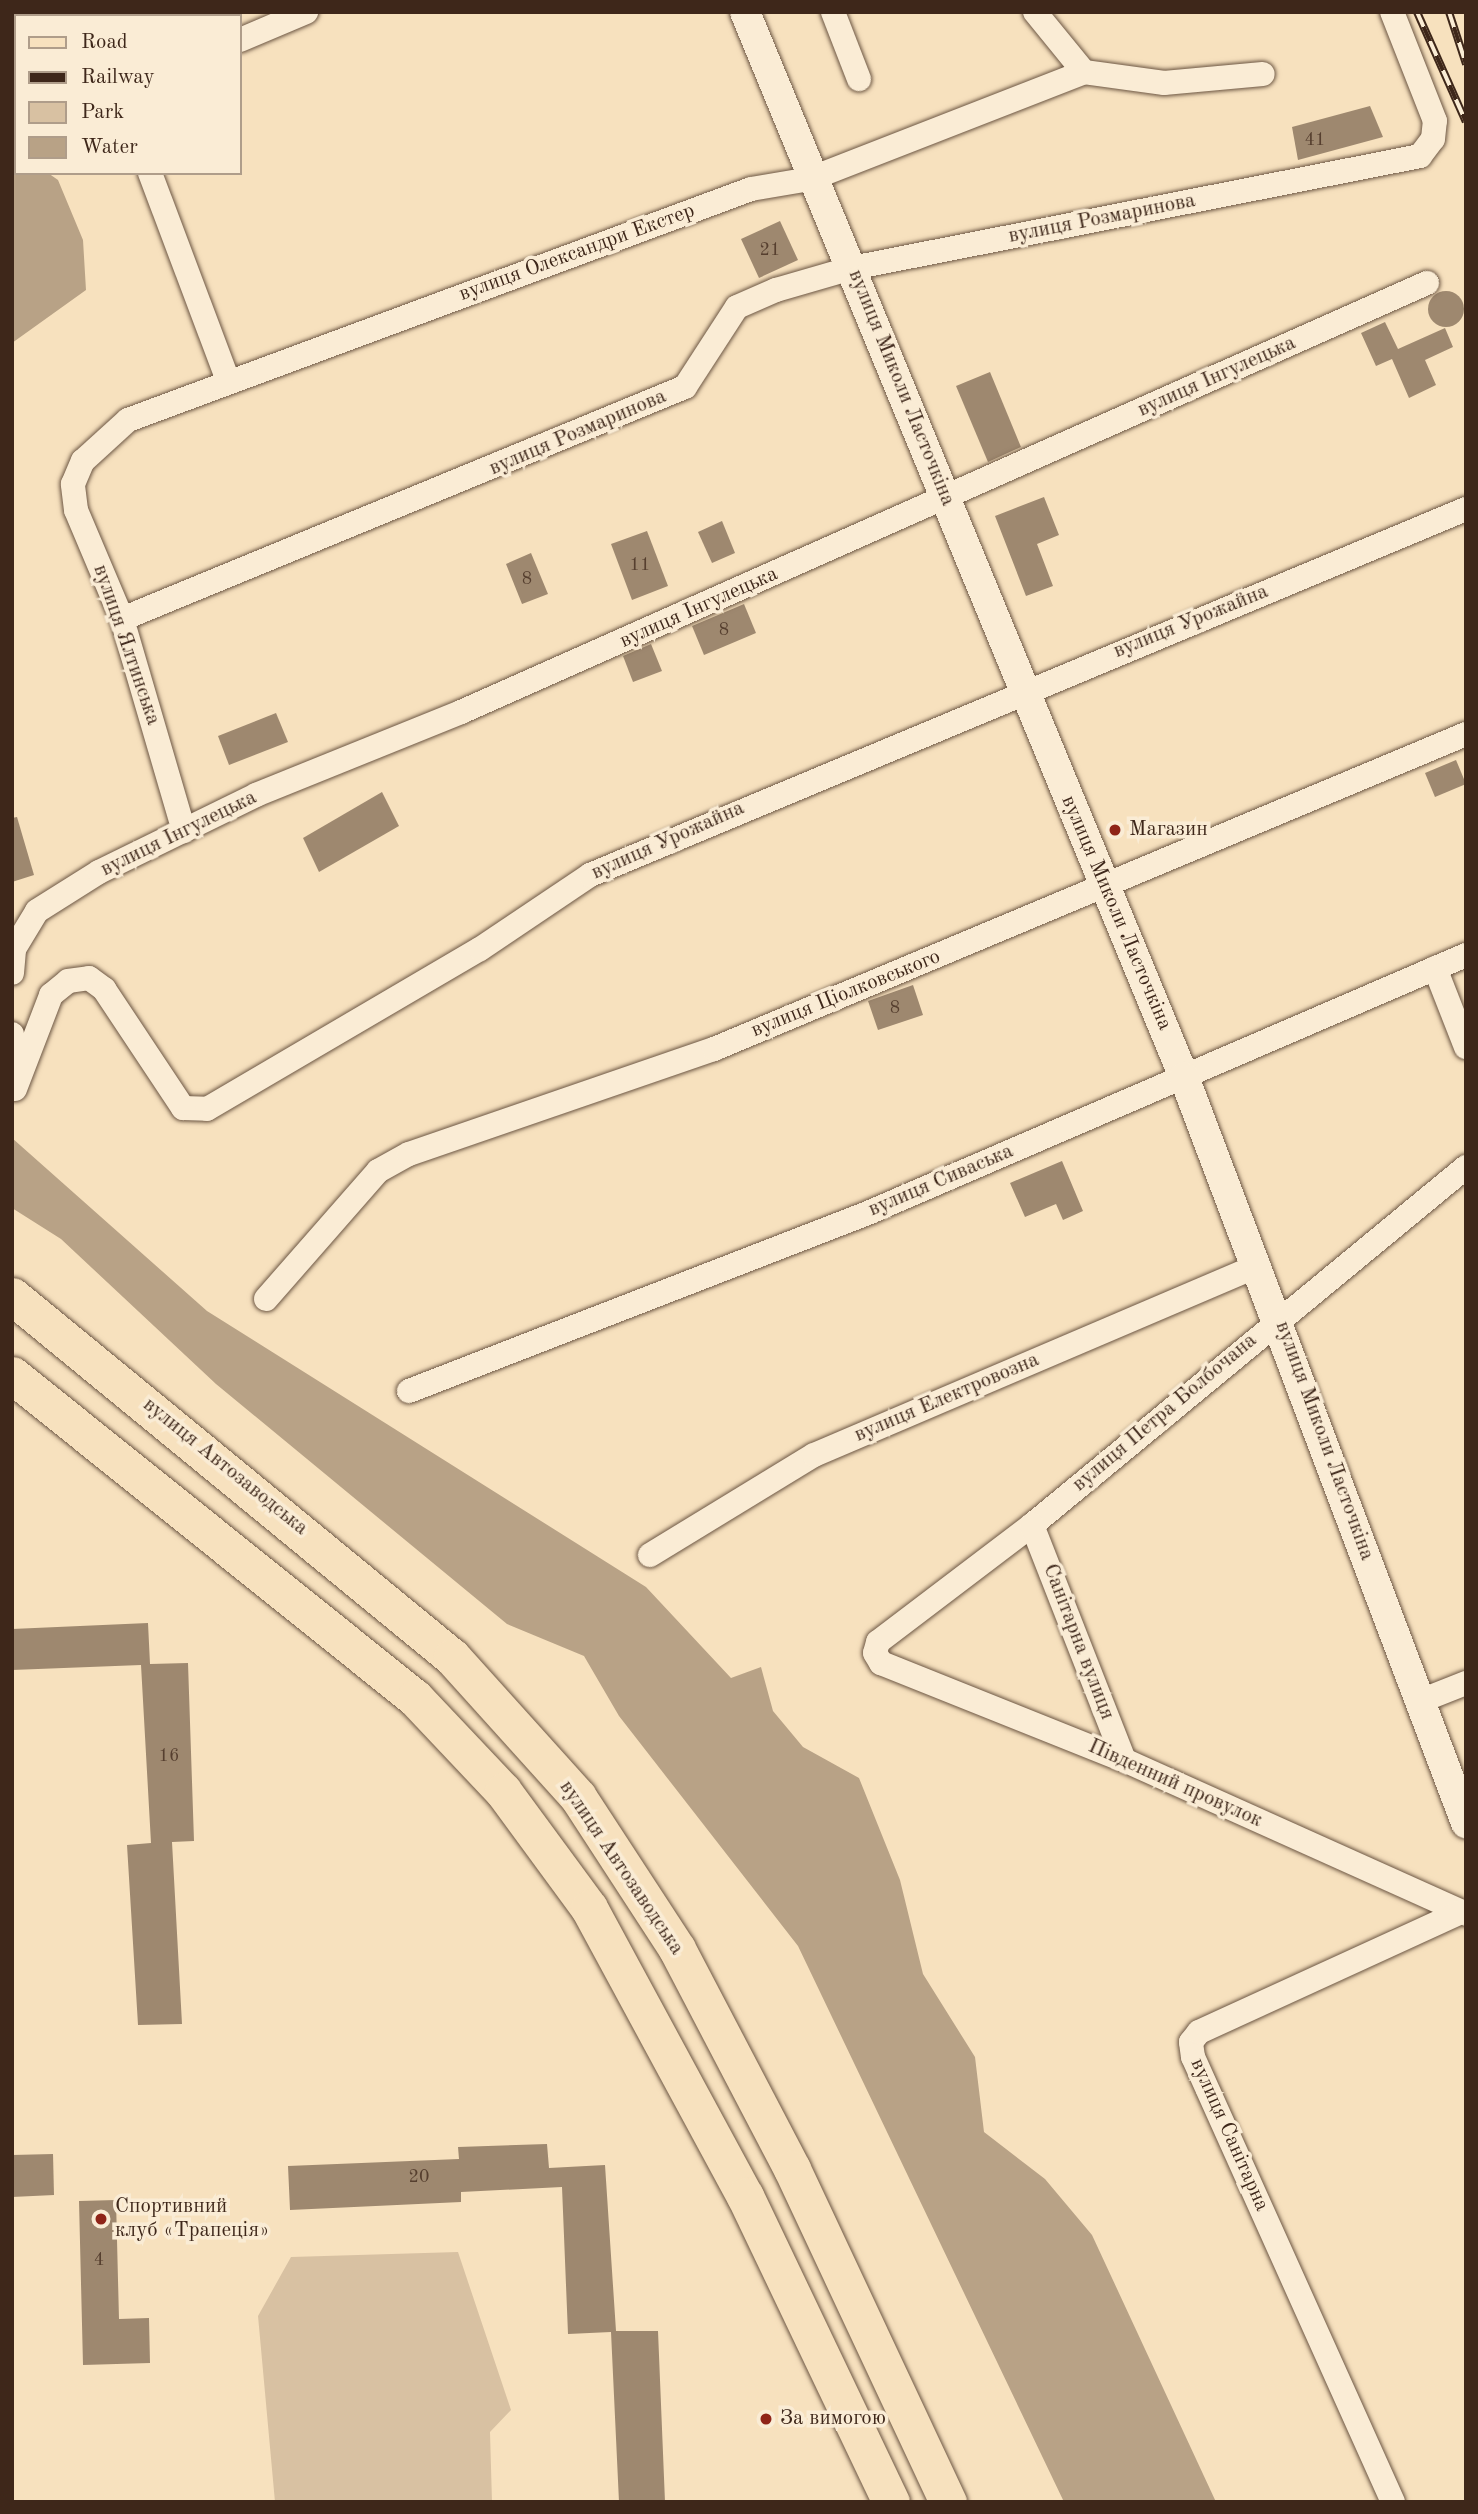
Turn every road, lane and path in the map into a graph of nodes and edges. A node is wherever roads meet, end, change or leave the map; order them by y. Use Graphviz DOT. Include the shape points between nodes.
graph roads {
  1 [pos="306,12"];
  2 [pos="745,12"];
  3 [pos="833,12"];
  4 [pos="1035,12"];
  5 [pos="1392,12"];
  6 [pos="242,39"];
  7 [pos="1084,72"];
  8 [pos="1263,74"];
  9 [pos="859,79"];
  10 [pos="151,175"];
  11 [pos="810,178"];
  12 [pos="852,268"];
  13 [pos="1427,283"];
  14 [pos="228,380"];
  15 [pos="83,461"];
  16 [pos="946,499"];
  17 [pos="1466,509"];
  18 [pos="122,619"];
  19 [pos="1022,691"];
  20 [pos="1466,734"];
  21 [pos="184,831"];
  22 [pos="1106,884"];
  23 [pos="1466,955"];
  24 [pos="1435,968"];
  25 [pos="12,972"];
  26 [pos="12,1034"];
  27 [pos="1466,1047"];
  28 [pos="1184,1077"];
  29 [pos="1466,1167"];
  30 [pos="1258,1266"];
  31 [pos="12,1296"];
  32 [pos="266,1299"];
  33 [pos="1279,1317"];
  34 [pos="12,1375"];
  35 [pos="409,1391"];
  36 [pos="1032,1525"];
  37 [pos="650,1555"];
  38 [pos="881,1663"];
  39 [pos="1466,1683"];
  40 [pos="1418,1702"];
  41 [pos="1124,1760"];
  42 [pos="1466,1822"];
  43 [pos="1463,1913"];
  44 [pos="792,2169"];
  45 [pos="745,2196"];
  46 [pos="891,2502"];
  47 [pos="948,2502"];
  48 [pos="1393,2502"];
  1 -- 6 [label="street"];
  2 -- 11 [label="street, вулиця Миколи Ласточкіна"];
  3 -- 9 [label="street"];
  4 -- 7 [label="street"];
  5 -- 12 [label="street, вулиця Розмаринова" via="1435,121 1433,139 1420,156"];
  7 -- 8 [label="street" via="1164,83"];
  7 -- 11 [label="street, вулиця Олександри Екстер"];
  10 -- 14 [label="street"];
  11 -- 12 [label="street, вулиця Миколи Ласточкіна"];
  11 -- 14 [label="street, вулиця Олександри Екстер" via="751,189"];
  12 -- 16 [label="street, вулиця Миколи Ласточкіна"];
  12 -- 18 [label="street, вулиця Розмаринова" via="737,307 685,387"];
  13 -- 16 [label="street, вулиця Інгулецька"];
  14 -- 15 [label="street, вулиця Олександри Екстер" via="128,420"];
  15 -- 18 [label="street, вулиця Ялтинська" via="73,484 76,510"];
  16 -- 19 [label="street, вулиця Миколи Ласточкіна"];
  16 -- 21 [label="street, вулиця Інгулецька"];
  17 -- 19 [label="street, вулиця Урожайна"];
  18 -- 21 [label="street, вулиця Ялтинська"];
  19 -- 22 [label="street, вулиця Миколи Ласточкіна"];
  19 -- 26 [label="street, вулиця Урожайна" via="590,875 490,942 207,1109 183,1108 104,989 89,978 68,981 51,995 15,1089"];
  20 -- 22 [label="street, вулиця Ціолковського"];
  21 -- 25 [label="street, вулиця Інгулецька" via="99,872 37,911 13,949"];
  22 -- 28 [label="street, вулиця Миколи Ласточкіна"];
  22 -- 32 [label="street, вулиця Ціолковського" via="714,1049 409,1154 378,1171"];
  23 -- 24 [label="street, вулиця Сиваська"];
  24 -- 27 [label="street"];
  24 -- 28 [label="street, вулиця Сиваська"];
  28 -- 30 [label="street, вулиця Миколи Ласточкіна"];
  28 -- 35 [label="street, вулиця Сиваська" via="870,1212"];
  29 -- 33 [label="street, вулиця Петра Болбочана"];
  30 -- 33 [label="street, вулиця Миколи Ласточкіна"];
  30 -- 37 [label="street, вулиця Електровозна" via="814,1455"];
  31 -- 44 [label="main road, вулиця Автозаводська" via="452,1657 569,1787 677,1949"];
  33 -- 36 [label="street, вулиця Петра Болбочана"];
  33 -- 40 [label="street, вулиця Миколи Ласточкіна"];
  34 -- 45 [label="main road" via="415,1698 503,1791 589,1908"];
  36 -- 38 [label="street, вулиця Петра Болбочана" via="878,1642"];
  36 -- 41 [label="street, Санітарна вулиця"];
  38 -- 41 [label="street, Південний провулок"];
  39 -- 40 [label="street"];
  40 -- 42 [label="street, вулиця Миколи Ласточкіна"];
  41 -- 43 [label="street, Південний провулок"];
  43 -- 48 [label="street, вулиця Санітарна" via="1199,2032 1191,2042"];
  44 -- 45 [label="main road"];
  44 -- 47 [label="main road, вулиця Автозаводська"];
  45 -- 46 [label="main road"];
}
